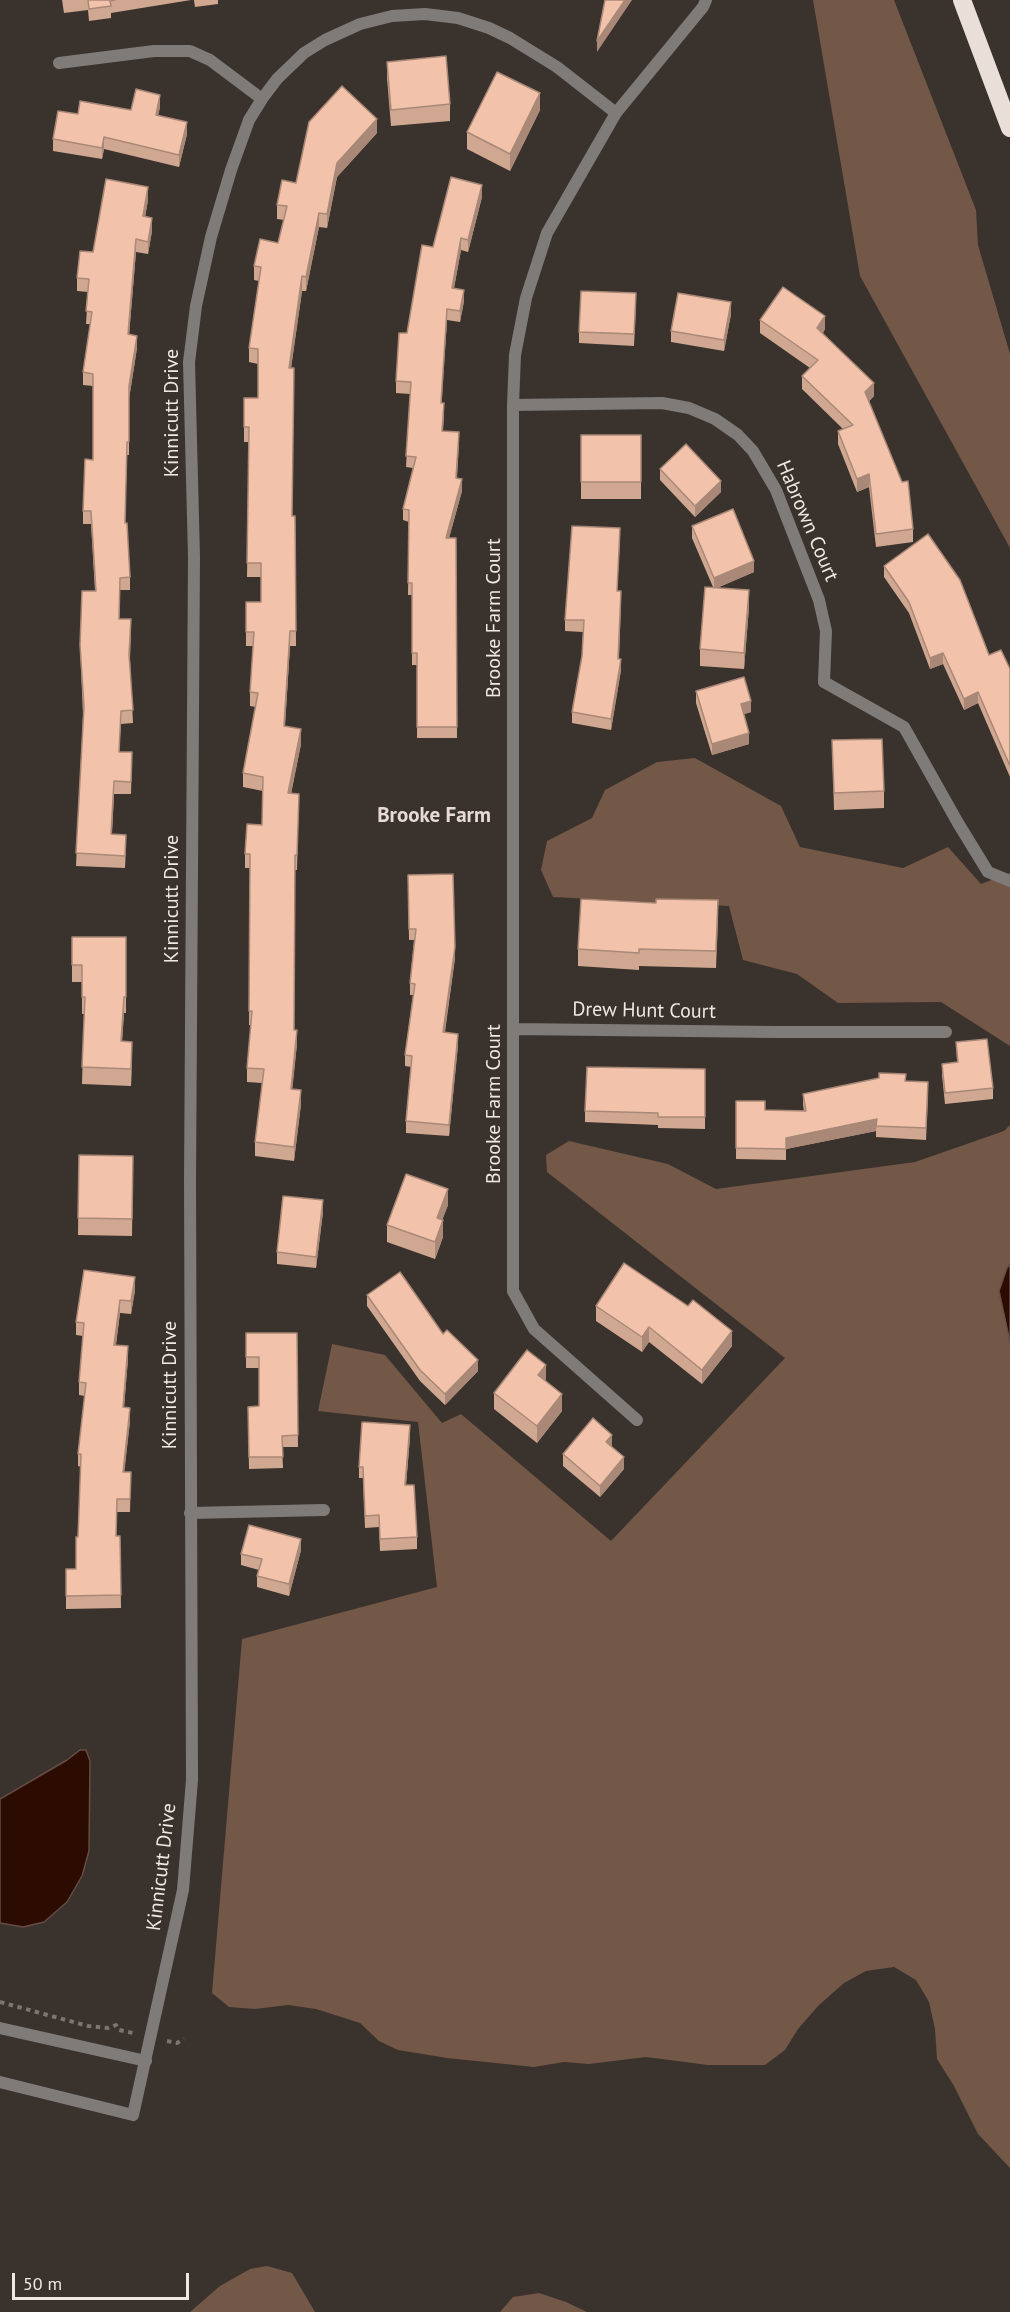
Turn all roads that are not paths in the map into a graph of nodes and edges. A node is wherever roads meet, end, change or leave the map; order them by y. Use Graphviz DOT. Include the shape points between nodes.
graph roads {
  1 [pos="706,0"];
  2 [pos="962,0"];
  3 [pos="59,63"];
  4 [pos="262,99"];
  5 [pos="616,113"];
  6 [pos="1010,128"];
  7 [pos="513,405"];
  8 [pos="1010,881"];
  9 [pos="514,1029"];
  10 [pos="946,1032"];
  11 [pos="637,1420"];
  12 [pos="324,1510"];
  13 [pos="190,1513"];
  14 [pos="0,2028"];
  15 [pos="146,2061"];
  16 [pos="0,2082"];
  1 -- 5 [label="street, Brooke Farm Court"];
  2 -- 6 [label="highway"];
  3 -- 4 [label="street" via="154,51 190,51 210,60"];
  4 -- 5 [label="street, Kinnicutt Drive" via="277,79 325,40 360,24 392,16 425,14 489,27 557,68"];
  4 -- 13 [label="street, Kinnicutt Drive" via="249,120 232,165 211,237 189,362 194,557"];
  5 -- 7 [label="street, Brooke Farm Court" via="547,232 540,251 517,344"];
  7 -- 8 [label="street, Habrown Court" via="662,403 689,408 738,435 753,451 776,490 819,600 826,632 824,682 904,727 988,872"];
  7 -- 9 [label="street, Brooke Farm Court"];
  9 -- 10 [label="street, Drew Hunt Court"];
  9 -- 11 [label="street, Brooke Farm Court" via="513,1291 534,1329"];
  12 -- 13 [label="street"];
  13 -- 15 [label="street, Kinnicutt Drive" via="192,1780 188,1849 183,1890"];
  14 -- 15 [label="street"];
  15 -- 16 [label="street, Kinnicutt Drive" via="133,2115"];
}
